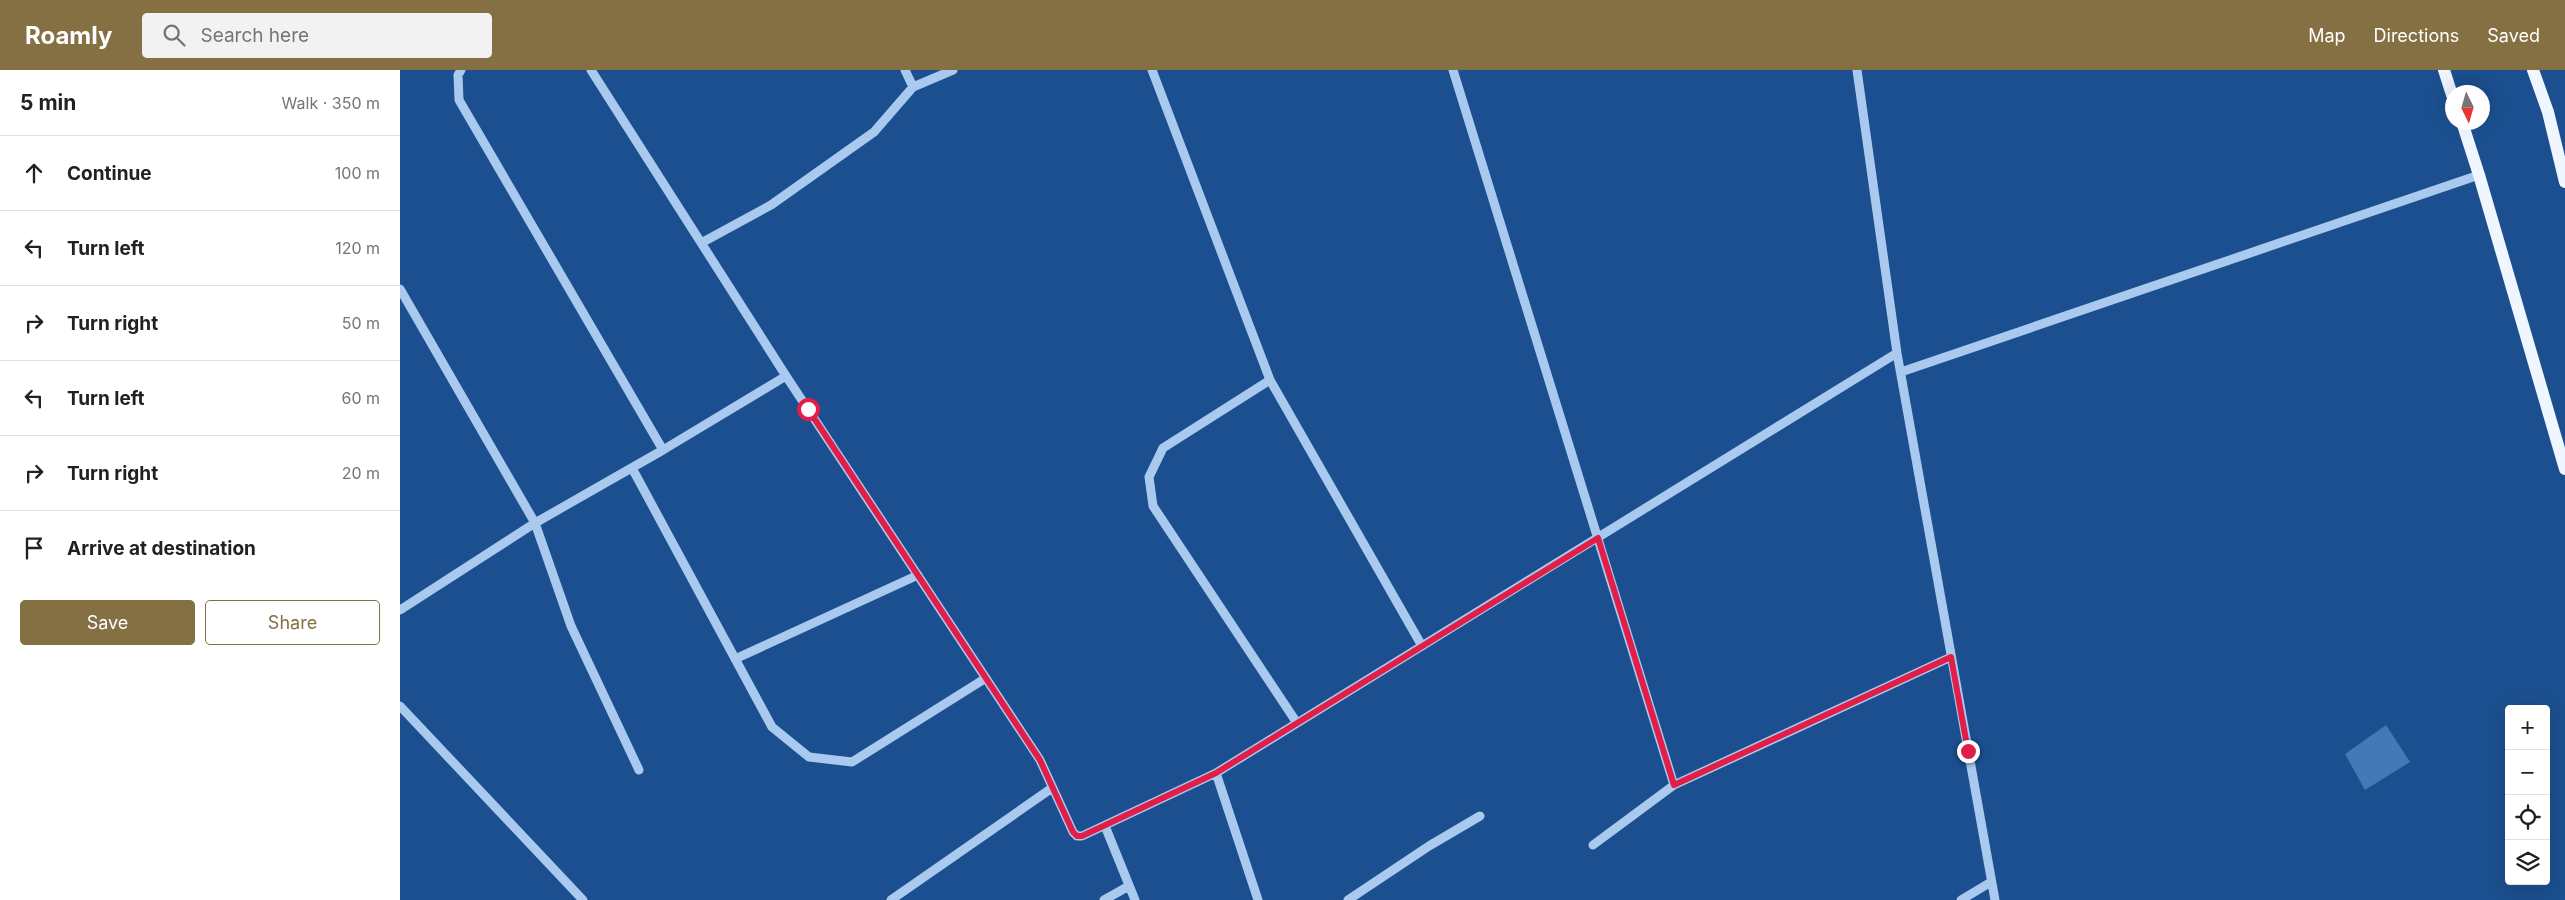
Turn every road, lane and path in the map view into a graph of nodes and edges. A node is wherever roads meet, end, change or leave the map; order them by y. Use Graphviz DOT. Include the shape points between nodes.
graph roads {
  1 [pos="461,70"];
  2 [pos="591,70"];
  3 [pos="905,70"];
  4 [pos="953,70"];
  5 [pos="1152,70"];
  6 [pos="1453,70"];
  7 [pos="1857,70"];
  8 [pos="2444,70"];
  9 [pos="2533,70"];
  10 [pos="2449,85"];
  11 [pos="912,87"];
  12 [pos="2465,130"];
  13 [pos="2479,175"];
  14 [pos="2565,182"];
  15 [pos="702,242"];
  16 [pos="400,289"];
  17 [pos="1897,352"];
  18 [pos="1901,372"];
  19 [pos="786,376"];
  20 [pos="1270,380"];
  21 [pos="663,450"];
  22 [pos="632,468"];
  23 [pos="2565,469"];
  24 [pos="535,523"];
  25 [pos="1598,538"];
  26 [pos="918,575"];
  27 [pos="401,609"];
  28 [pos="1422,646"];
  29 [pos="1951,657"];
  30 [pos="735,659"];
  31 [pos="986,678"];
  32 [pos="400,706"];
  33 [pos="1297,723"];
  34 [pos="639,770"];
  35 [pos="1216,773"];
  36 [pos="1674,785"];
  37 [pos="1052,788"];
  38 [pos="1480,816"];
  39 [pos="1106,826"];
  40 [pos="1593,844"];
  41 [pos="1992,882"];
  42 [pos="1128,886"];
  43 [pos="583,900"];
  44 [pos="891,900"];
  45 [pos="1104,900"];
  46 [pos="1135,900"];
  47 [pos="1258,900"];
  48 [pos="1348,900"];
  49 [pos="1961,900"];
  50 [pos="1995,900"];
  1 -- 21 [label="street" via="458,75 459,100"];
  2 -- 15 [label="street"];
  3 -- 11 [label="street"];
  4 -- 11 [label="street"];
  5 -- 20 [label="street"];
  6 -- 25 [label="street"];
  7 -- 17 [label="street"];
  8 -- 10 [label="main road"];
  9 -- 14 [label="main road" via="2548,112"];
  11 -- 15 [label="street" via="874,132 771,205"];
  12 -- 13 [label="main road"];
  13 -- 18 [label="street"];
  13 -- 23 [label="main road"];
  15 -- 19 [label="street"];
  16 -- 24 [label="street"];
  17 -- 18 [label="street"];
  17 -- 25 [label="street"];
  18 -- 29 [label="street"];
  19 -- 21 [label="street"];
  19 -- 26 [label="street"];
  20 -- 28 [label="street"];
  20 -- 33 [label="street" via="1163,448 1149,477 1153,506"];
  21 -- 22 [label="street"];
  22 -- 24 [label="street"];
  22 -- 30 [label="street"];
  24 -- 27 [label="street"];
  24 -- 34 [label="street" via="571,626"];
  25 -- 28 [label="street"];
  25 -- 36 [label="street"];
  26 -- 30 [label="street"];
  26 -- 31 [label="street"];
  28 -- 33 [label="street"];
  29 -- 36 [label="street"];
  29 -- 41 [label="street"];
  30 -- 31 [label="street" via="772,726 809,757 852,762"];
  31 -- 37 [label="street" via="1040,760"];
  32 -- 43 [label="street"];
  33 -- 35 [label="street"];
  35 -- 39 [label="street"];
  35 -- 47 [label="street"];
  36 -- 40 [label="street"];
  37 -- 39 [label="street" via="1077,836"];
  37 -- 44 [label="street"];
  38 -- 48 [label="street"];
  39 -- 42 [label="street"];
  41 -- 49 [label="street"];
  41 -- 50 [label="street"];
  42 -- 45 [label="street"];
  42 -- 46 [label="street"];
}
